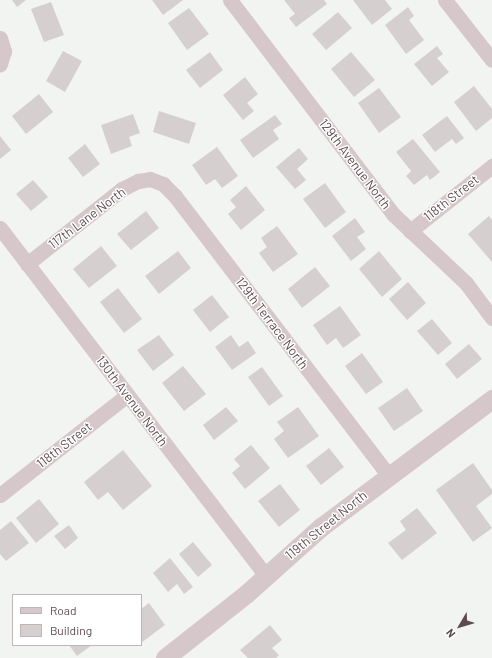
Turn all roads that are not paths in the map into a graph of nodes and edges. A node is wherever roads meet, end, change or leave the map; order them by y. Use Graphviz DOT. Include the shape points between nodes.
graph roads {
  1 [pos="230,0"];
  2 [pos="446,0"];
  3 [pos="0,38"];
  4 [pos="492,60"];
  5 [pos="0,64"];
  6 [pos="492,166"];
  7 [pos="150,179"];
  8 [pos="0,228"];
  9 [pos="410,231"];
  10 [pos="27,264"];
  11 [pos="492,318"];
  12 [pos="127,395"];
  13 [pos="492,399"];
  14 [pos="388,475"];
  15 [pos="0,495"];
  16 [pos="265,575"];
  17 [pos="165,658"];
  1 -- 9 [label="street, 129th Avenue North" via="394,215"];
  2 -- 4 [label="street"];
  3 -- 5 [label="street" via="4,51"];
  6 -- 9 [label="street, 118th Street"];
  7 -- 10 [label="street, 117th Lane North" via="138,181 122,189"];
  7 -- 14 [label="street, 129th Terrace North" via="163,184 175,196"];
  8 -- 10 [label="street, 130th Avenue North"];
  9 -- 11 [label="street, 129th Avenue North" via="466,283"];
  10 -- 12 [label="street, 130th Avenue North"];
  12 -- 15 [label="street, 118th Street"];
  12 -- 16 [label="street, 130th Avenue North"];
  13 -- 14 [label="street, 119th Street North"];
  14 -- 16 [label="street, 119th Street North"];
  16 -- 17 [label="street, 119th Street North" via="246,594"];
}
